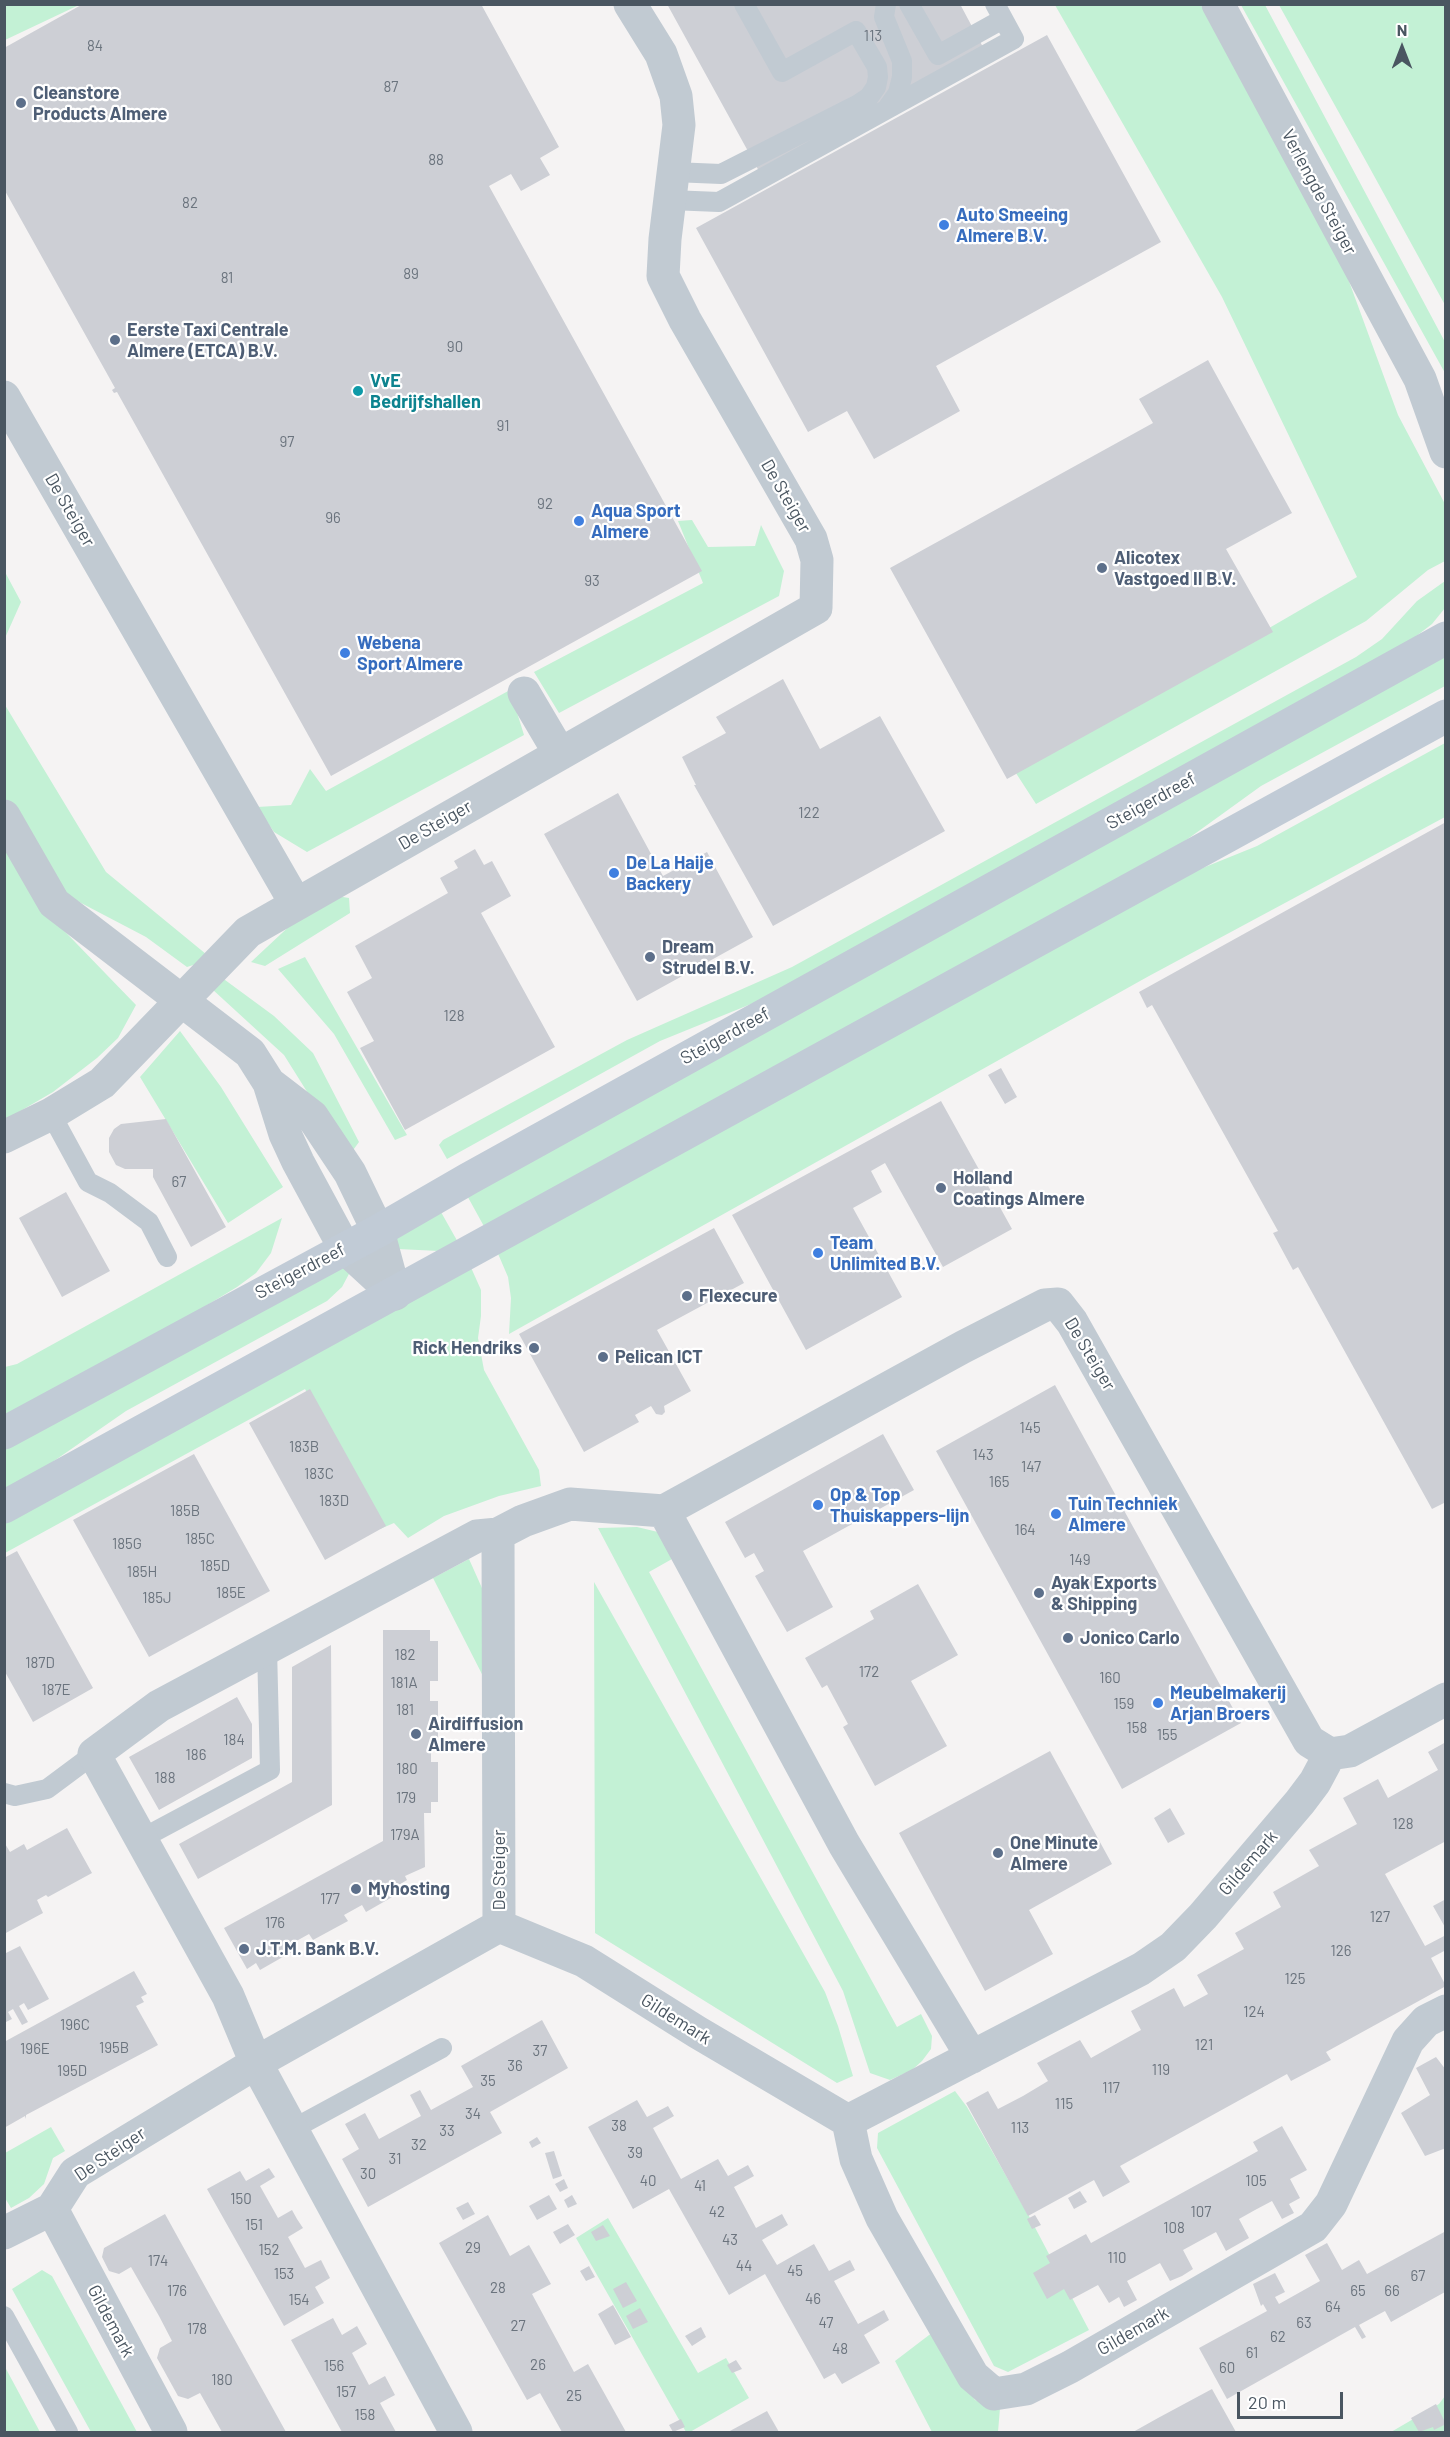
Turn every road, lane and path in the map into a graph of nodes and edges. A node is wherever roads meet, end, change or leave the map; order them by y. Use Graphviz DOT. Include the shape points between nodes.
graph roads {
  1 [pos="630,4"];
  2 [pos="744,4"];
  3 [pos="886,4"];
  4 [pos="909,4"];
  5 [pos="1218,4"];
  6 [pos="999,12"];
  7 [pos="886,110"];
  8 [pos="671,186"];
  9 [pos="1420,379"];
  10 [pos="4,397"];
  11 [pos="1446,407"];
  12 [pos="1446,452"];
  13 [pos="1446,638"];
  14 [pos="524,693"];
  15 [pos="1446,716"];
  16 [pos="560,754"];
  17 [pos="4,816"];
  18 [pos="296,904"];
  19 [pos="182,999"];
  20 [pos="269,1083"];
  21 [pos="51,1114"];
  22 [pos="4,1137"];
  23 [pos="378,1231"];
  24 [pos="344,1247"];
  25 [pos="167,1257"];
  26 [pos="395,1294"];
  27 [pos="4,1433"];
  28 [pos="4,1507"];
  29 [pos="664,1512"];
  30 [pos="498,1534"];
  31 [pos="267,1648"];
  32 [pos="1446,1699"];
  33 [pos="94,1754"];
  34 [pos="1330,1754"];
  35 [pos="4,1793"];
  36 [pos="141,1839"];
  37 [pos="500,1926"];
  38 [pos="1446,2011"];
  39 [pos="442,2048"];
  40 [pos="972,2057"];
  41 [pos="256,2063"];
  42 [pos="848,2121"];
  43 [pos="291,2130"];
  44 [pos="52,2210"];
  45 [pos="4,2234"];
  46 [pos="4,2316"];
  47 [pos="68,2433"];
  48 [pos="171,2433"];
  49 [pos="456,2433"];
  1 -- 8 [label="street, De Steiger" via="661,54 676,96 679,125"];
  2 -- 8 [label="lane" via="782,72 856,31 877,67 876,87 858,105 721,174"];
  3 -- 7 [label="lane" via="884,17 902,61 902,77 898,93"];
  4 -- 6 [label="lane" via="938,55"];
  5 -- 9 [label="street, Verlengde Steiger"];
  6 -- 7 [label="lane" via="1014,39"];
  7 -- 8 [label="lane" via="719,202"];
  8 -- 16 [label="street, De Steiger" via="663,276 811,538 817,560 816,608"];
  9 -- 11 [label="street, Verlengde Steiger"];
  9 -- 12 [label="street, Verlengde Steiger"];
  10 -- 18 [label="street, De Steiger"];
  13 -- 23 [label="main road, Steigerdreef"];
  14 -- 16 [label="street"];
  15 -- 26 [label="main road"];
  16 -- 18 [label="street, De Steiger"];
  17 -- 19 [label="street" via="54,903"];
  18 -- 19 [label="street, De Steiger" via="248,932"];
  19 -- 20 [label="street" via="250,1053"];
  19 -- 21 [label="street, De Steiger" via="102,1083"];
  20 -- 23 [label="street" via="312,1116 350,1173"];
  20 -- 24 [label="street" via="285,1134"];
  21 -- 22 [label="street, De Steiger"];
  21 -- 25 [label="lane" via="88,1182 149,1222"];
  23 -- 24 [label="main road, Steigerdreef"];
  23 -- 26 [label="street"];
  24 -- 26 [label="street"];
  24 -- 27 [label="main road, Steigerdreef"];
  26 -- 28 [label="main road"];
  29 -- 30 [label="street" via="570,1504"];
  29 -- 34 [label="street, De Steiger" via="963,1347 1045,1305 1058,1304 1072,1322 1310,1741"];
  29 -- 40 [label="street" via="844,1844"];
  30 -- 31 [label="street" via="477,1536"];
  30 -- 37 [label="street, De Steiger"];
  31 -- 33 [label="street" via="159,1706"];
  31 -- 36 [label="lane" via="270,1770"];
  32 -- 34 [label="street" via="1350,1751"];
  33 -- 35 [label="lane" via="47,1789 15,1796"];
  33 -- 36 [label="street"];
  34 -- 40 [label="street, Gildemark" via="1300,1802 1173,1947 1142,1969"];
  36 -- 41 [label="street" via="228,1996"];
  37 -- 41 [label="street, De Steiger"];
  37 -- 42 [label="street, Gildemark" via="584,1961"];
  38 -- 42 [label="street, Gildemark" via="1426,2021 1408,2041 1331,2204 1313,2227 1026,2389 994,2394 973,2376 882,2218 856,2159"];
  39 -- 43 [label="lane"];
  40 -- 42 [label="street, Gildemark"];
  41 -- 43 [label="street"];
  41 -- 44 [label="street, De Steiger" via="75,2173"];
  43 -- 49 [label="street"];
  44 -- 45 [label="street"];
  44 -- 48 [label="street, Gildemark"];
  46 -- 47 [label="lane"];
}
